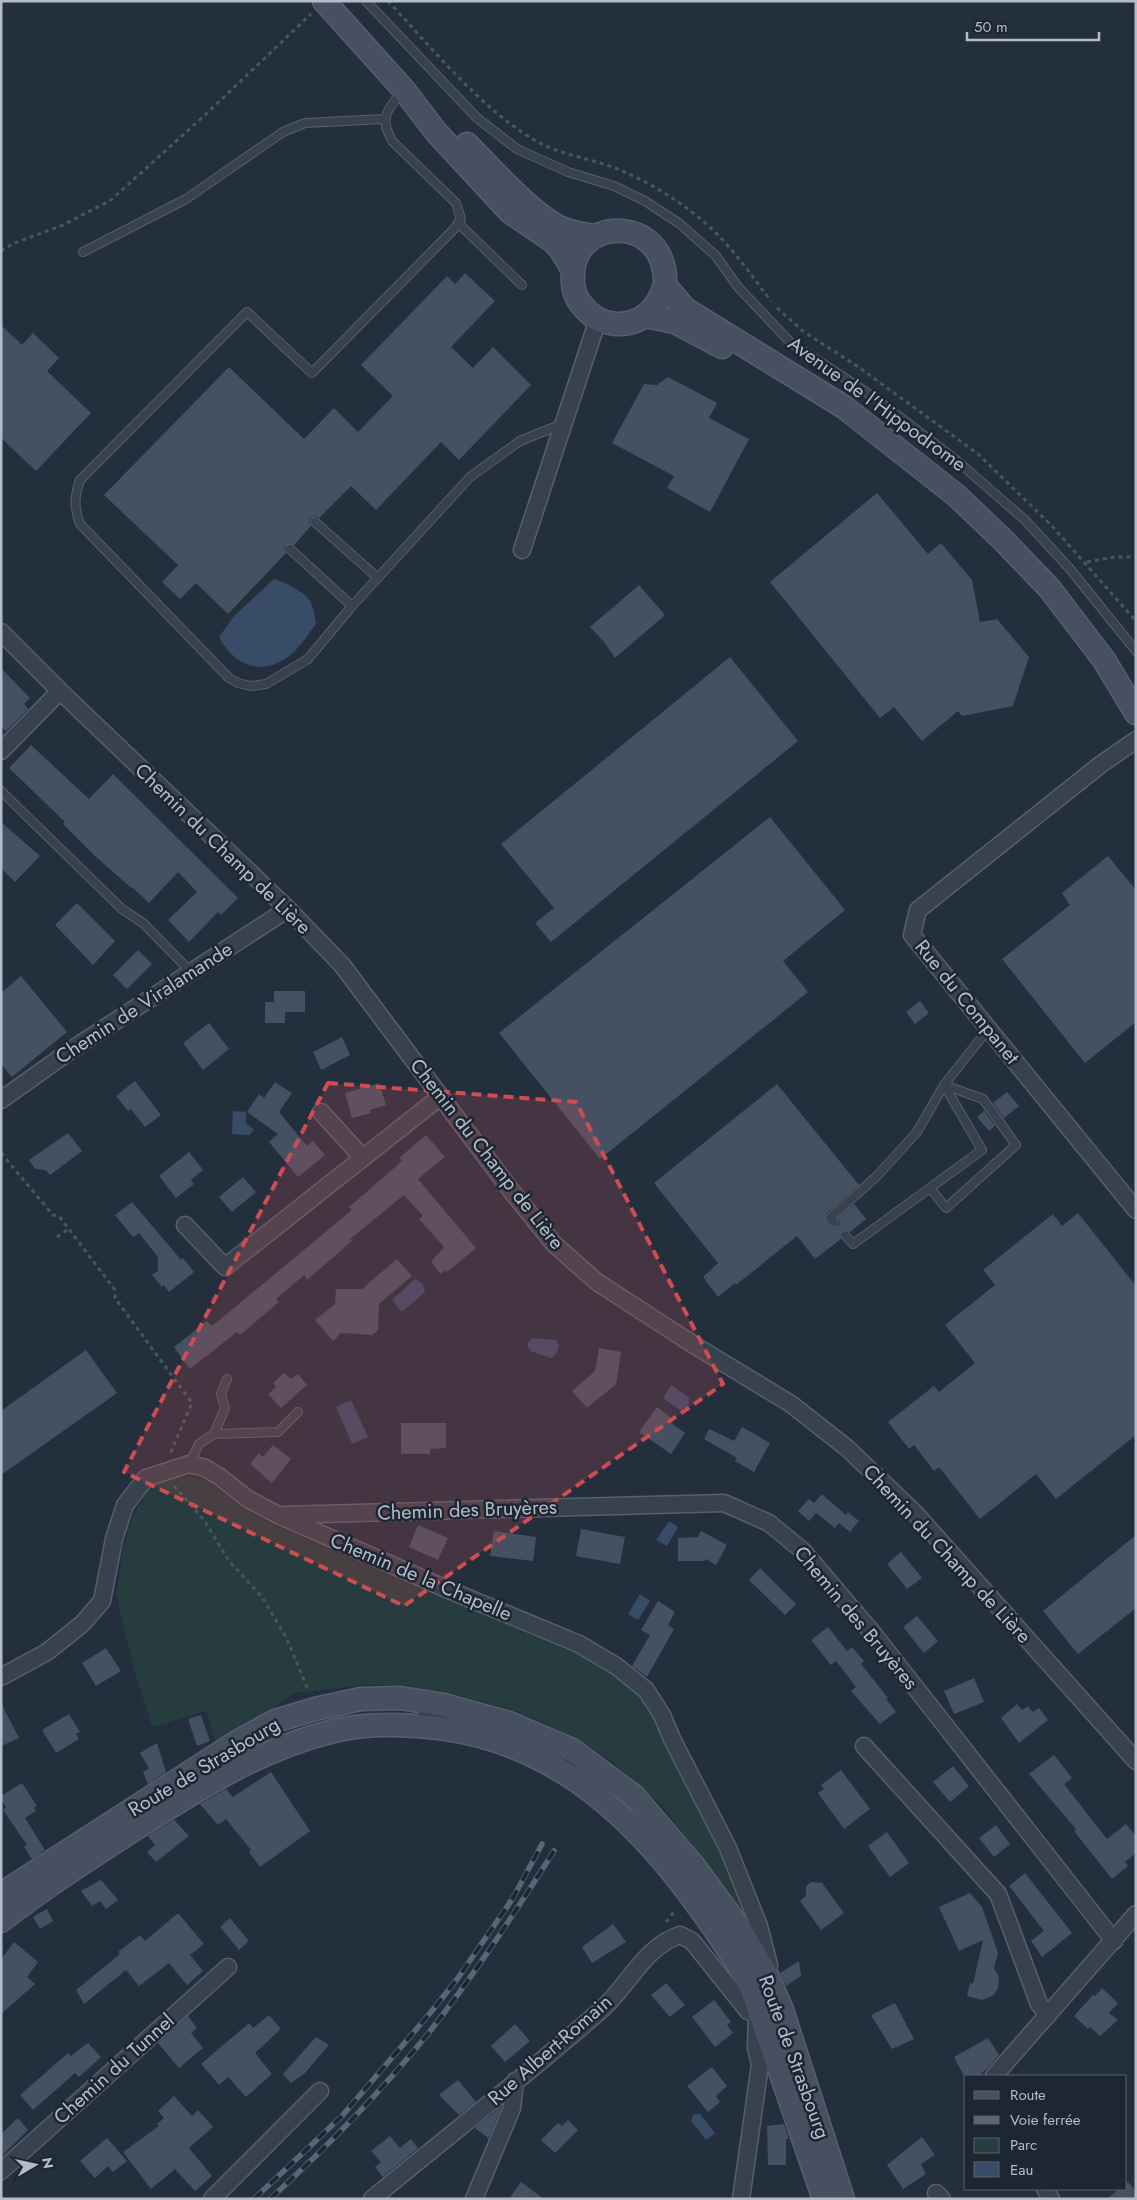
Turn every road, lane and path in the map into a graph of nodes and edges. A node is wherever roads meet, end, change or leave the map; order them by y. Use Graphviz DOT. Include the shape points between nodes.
graph roads {
  1 [pos="324,1"];
  2 [pos="366,1"];
  3 [pos="404,90"];
  4 [pos="384,119"];
  5 [pos="458,223"];
  6 [pos="595,236"];
  7 [pos="1,251"];
  8 [pos="83,252"];
  9 [pos="572,270"];
  10 [pos="522,285"];
  11 [pos="665,285"];
  12 [pos="646,316"];
  13 [pos="598,320"];
  14 [pos="563,424"];
  15 [pos="883,440"];
  16 [pos="316,522"];
  17 [pos="290,549"];
  18 [pos="522,550"];
  19 [pos="1136,557"];
  20 [pos="1070,569"];
  21 [pos="378,578"];
  22 [pos="352,606"];
  23 [pos="1,632"];
  24 [pos="1136,651"];
  25 [pos="60,691"];
  26 [pos="1136,714"];
  27 [pos="1136,740"];
  28 [pos="1,751"];
  29 [pos="1,791"];
  30 [pos="288,909"];
  31 [pos="192,972"];
  32 [pos="988,1028"];
  33 [pos="944,1085"];
  34 [pos="440,1097"];
  35 [pos="2,1098"];
  36 [pos="321,1112"];
  37 [pos="1,1152"];
  38 [pos="363,1158"];
  39 [pos="930,1188"];
  40 [pos="1136,1210"];
  41 [pos="834,1222"];
  42 [pos="185,1225"];
  43 [pos="69,1229"];
  44 [pos="845,1235"];
  45 [pos="57,1236"];
  46 [pos="227,1379"];
  47 [pos="298,1412"];
  48 [pos="214,1434"];
  49 [pos="173,1446"];
  50 [pos="189,1464"];
  51 [pos="170,1481"];
  52 [pos="278,1515"];
  53 [pos="1,1677"];
  54 [pos="314,1709"];
  55 [pos="413,1716"];
  56 [pos="469,1723"];
  57 [pos="864,1746"];
  58 [pos="547,1751"];
  59 [pos="1136,1761"];
  60 [pos="586,1774"];
  61 [pos="165,1799"];
  62 [pos="10,1894"];
  63 [pos="1136,1914"];
  64 [pos="1,1921"];
  65 [pos="1114,1942"];
  66 [pos="228,1967"];
  67 [pos="767,1975"];
  68 [pos="767,2013"];
  69 [pos="1048,2015"];
  70 [pos="995,2075"];
  71 [pos="515,2081"];
  72 [pos="320,2091"];
  73 [pos="1,2171"];
  74 [pos="212,2199"];
  75 [pos="372,2199"];
  76 [pos="474,2199"];
  77 [pos="741,2199"];
  78 [pos="824,2199"];
  79 [pos="843,2199"];
  1 -- 3 [label="main road"];
  1 -- 7 [label="path" via="111,200"];
  2 -- 20 [label="lane, Avenue de l'Hippodrome" via="477,118 516,149 568,172 614,186 680,224 716,256 738,288 790,342 875,398 956,460 1025,520"];
  3 -- 4 [label="lane"];
  3 -- 6 [label="main road" via="445,122 537,212 556,226"];
  3 -- 9 [label="main road" via="436,132 510,212 558,246"];
  4 -- 5 [label="lane" via="386,132 393,142 456,203 461,219"];
  4 -- 8 [label="lane" via="305,124 283,132 186,199"];
  5 -- 10 [label="lane"];
  5 -- 22 [label="lane" via="312,373 246,312 80,480 74,497 80,524 229,678 238,683 251,686 266,684 308,659"];
  6 -- 9 [label="main road" via="584,245"];
  6 -- 11 [label="main road" via="621,230 646,238 662,259"];
  9 -- 13 [label="main road" via="572,285 577,299"];
  11 -- 12 [label="main road" via="662,297"];
  11 -- 15 [label="main road, Avenue de l'Hippodrome" via="685,309 844,407"];
  12 -- 13 [label="main road" via="623,324"];
  12 -- 15 [label="main road, Avenue de l'Hippodrome" via="675,322"];
  13 -- 14 [label="street"];
  14 -- 18 [label="street"];
  14 -- 21 [label="lane" via="520,441 470,477"];
  15 -- 26 [label="main road, Avenue de l'Hippodrome" via="957,496 1050,589 1104,660"];
  16 -- 21 [label="lane"];
  17 -- 22 [label="lane"];
  19 -- 20 [label="path" via="1086,562"];
  20 -- 24 [label="lane, Avenue de l'Hippodrome"];
  21 -- 22 [label="lane"];
  23 -- 25 [label="street, Chemin du Champ de Lière"];
  25 -- 28 [label="street"];
  25 -- 30 [label="street, Chemin du Champ de Lière"];
  27 -- 32 [label="street, Rue du Companet" via="918,910 912,935"];
  29 -- 31 [label="lane"];
  30 -- 31 [label="street, Chemin de Viralamande"];
  30 -- 34 [label="street, Chemin du Champ de Lière" via="342,965"];
  31 -- 35 [label="street, Chemin de Viralamande"];
  32 -- 33 [label="lane"];
  32 -- 40 [label="street, Rue du Companet"];
  33 -- 39 [label="lane" via="982,1150"];
  33 -- 39 [label="lane" via="983,1099 1016,1145 946,1208"];
  33 -- 41 [label="lane" via="917,1132 876,1177 830,1218"];
  34 -- 38 [label="street"];
  34 -- 59 [label="street, Chemin du Champ de Lière" via="554,1244 597,1282 791,1404 847,1448 914,1512"];
  36 -- 38 [label="street"];
  37 -- 43 [label="path" via="53,1215 59,1216"];
  38 -- 42 [label="street" via="225,1267"];
  39 -- 44 [label="lane" via="853,1244"];
  43 -- 45 [label="path"];
  43 -- 49 [label="path" via="192,1403"];
  46 -- 48 [label="lane" via="221,1394 225,1408"];
  47 -- 48 [label="lane" via="278,1432"];
  48 -- 50 [label="lane" via="199,1444"];
  50 -- 52 [label="street, Chemin de la Chapelle" via="212,1472"];
  50 -- 53 [label="street" via="146,1478 125,1504 114,1539 102,1601 82,1624 47,1652"];
  51 -- 54 [label="path" via="204,1520 229,1561 262,1597 286,1637"];
  52 -- 65 [label="street, Chemin des Bruyères" via="724,1503 769,1523 802,1550 875,1636"];
  52 -- 67 [label="street, Chemin de la Chapelle" via="579,1644 616,1666 646,1690 662,1715 728,1848 759,1926 769,1965"];
  54 -- 62 [label="main road, Route de Strasbourg" via="275,1721 237,1742 12,1887"];
  54 -- 67 [label="main road, Route de Strasbourg" via="360,1699 400,1698 444,1705 509,1723 572,1750 634,1796 693,1864 738,1926"];
  55 -- 56 [label="lane" via="442,1717"];
  57 -- 69 [label="street" via="998,1894 1039,2004"];
  58 -- 60 [label="lane"];
  61 -- 62 [label="lane"];
  63 -- 65 [label="street"];
  64 -- 68 [label="main road, Route de Strasbourg" via="107,1847 226,1772 260,1756 326,1733 364,1726 438,1728 486,1738 525,1751 563,1771 610,1805 650,1845 690,1895 736,1960"];
  65 -- 69 [label="street"];
  66 -- 73 [label="street, Chemin du Tunnel"];
  67 -- 68 [label="main road, Route de Strasbourg"];
  68 -- 71 [label="street, Rue Albert-Romain" via="748,2011 692,1941 680,1935 652,1952 603,2008"];
  68 -- 77 [label="street" via="756,2047 760,2065"];
  68 -- 78 [label="main road, Route de Strasbourg"];
  68 -- 79 [label="main road, Route de Strasbourg"];
  69 -- 70 [label="street"];
  71 -- 75 [label="street, Rue Albert-Romain"];
  71 -- 76 [label="street" via="512,2108"];
  72 -- 74 [label="street"];
}
